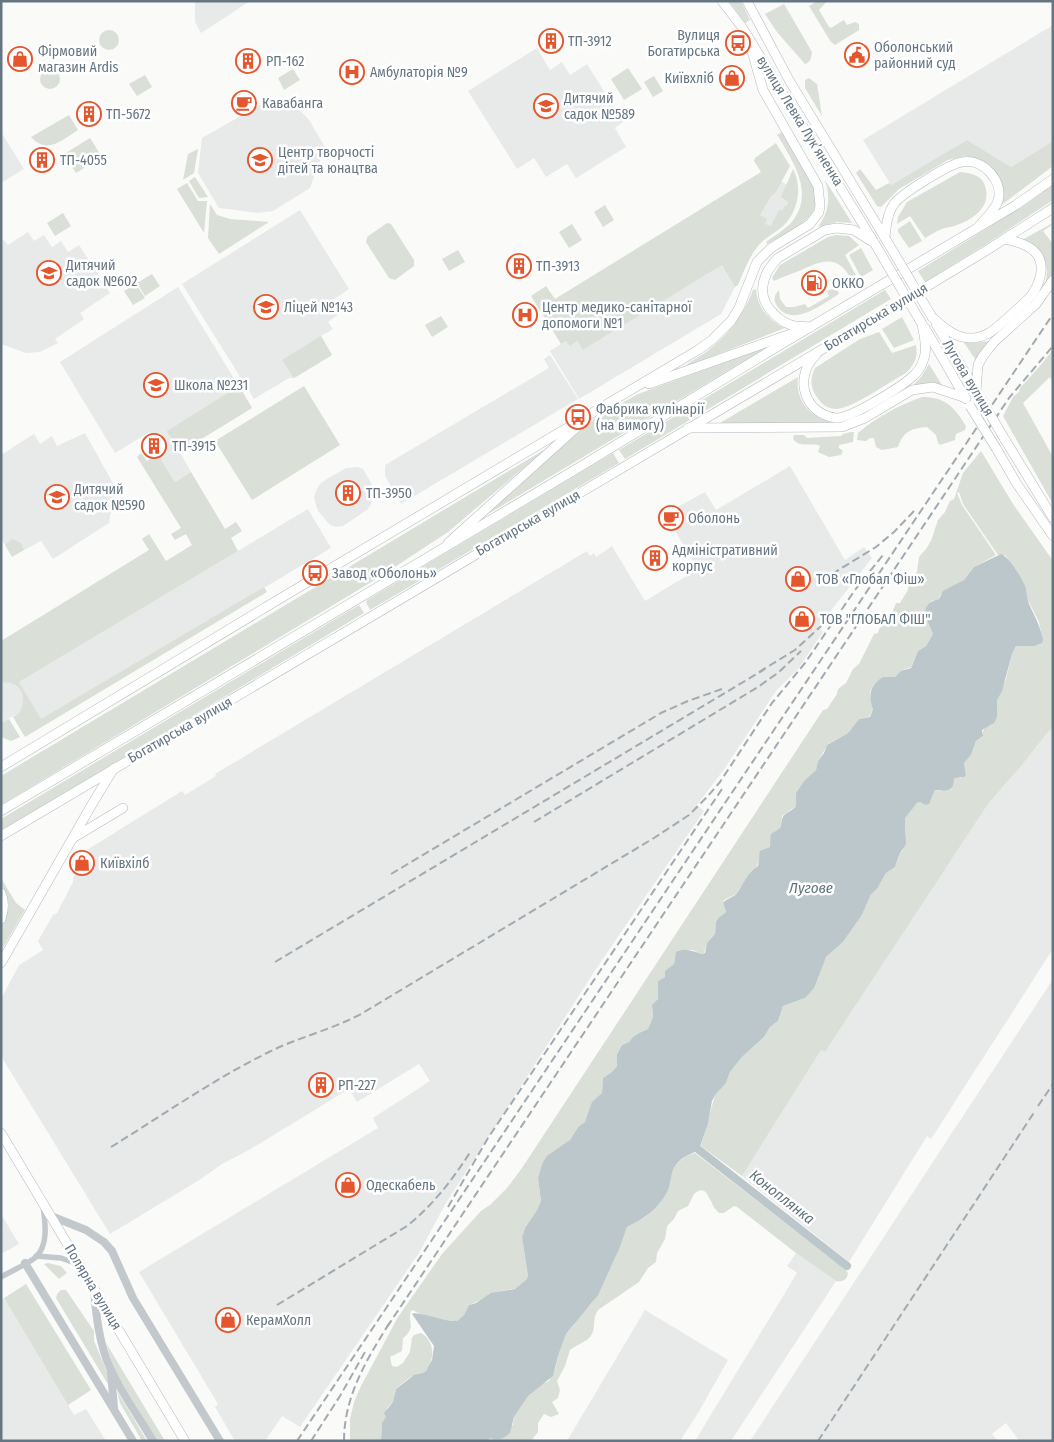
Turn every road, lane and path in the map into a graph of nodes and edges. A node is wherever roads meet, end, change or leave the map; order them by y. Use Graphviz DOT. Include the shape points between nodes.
graph roads {
  1 [pos="722,1"];
  2 [pos="747,1"];
  3 [pos="748,36"];
  4 [pos="1053,179"];
  5 [pos="1053,208"];
  6 [pos="978,227"];
  7 [pos="885,238"];
  8 [pos="1006,238"];
  9 [pos="875,244"];
  10 [pos="1053,280"];
  11 [pos="932,317"];
  12 [pos="922,324"];
  13 [pos="811,327"];
  14 [pos="822,349"];
  15 [pos="630,391"];
  16 [pos="979,395"];
  17 [pos="968,402"];
  18 [pos="593,413"];
  19 [pos="688,428"];
  20 [pos="1053,518"];
  21 [pos="1053,536"];
  22 [pos="443,547"];
  23 [pos="1,767"];
  24 [pos="114,768"];
  25 [pos="123,808"];
  26 [pos="1,812"];
  27 [pos="1,836"];
  28 [pos="73,838"];
  29 [pos="1,893"];
  30 [pos="1,919"];
  31 [pos="1,963"];
  32 [pos="1,1133"];
  33 [pos="42,1202"];
  34 [pos="51,1216"];
  35 [pos="36,1256"];
  36 [pos="25,1263"];
  37 [pos="80,1264"];
  38 [pos="1,1277"];
  39 [pos="94,1289"];
  40 [pos="111,1370"];
  41 [pos="114,1409"];
  42 [pos="133,1441"];
  43 [pos="153,1441"];
  44 [pos="185,1441"];
  45 [pos="220,1441"];
  1 -- 3 [label="main road, вулиця Левка Лукʼяненка"];
  2 -- 7 [label="main road, вулиця Левка Лукʼяненка" via="790,80"];
  3 -- 9 [label="main road, вулиця Левка Лукʼяненка"];
  3 -- 15 [label="main road, Богатирська вулиця" via="763,90 818,186 818,212 810,224 770,248 757,262 739,308 722,332"];
  4 -- 6 [label="main road, Богатирська вулиця"];
  5 -- 8 [label="main road, Богатирська вулиця"];
  6 -- 7 [label="main road" via="995,207 998,186 989,171 978,163 963,162 945,169 894,203"];
  6 -- 13 [label="main road, Богатирська вулиця"];
  7 -- 11 [label="main road, Лугова вулиця, bridge"];
  8 -- 11 [label="main road" via="1026,245 1040,261 1040,281 1029,298 994,330 981,337 960,337"];
  8 -- 14 [label="main road, Богатирська вулиця"];
  9 -- 12 [label="main road, вулиця Левка Лукʼяненка, bridge"];
  9 -- 13 [label="main road" via="850,228 826,230 771,265 762,285 765,304 790,325"];
  10 -- 16 [label="main road" via="1030,310 983,356 978,365"];
  11 -- 16 [label="main road, Лугова вулиця"];
  12 -- 14 [label="main road" via="926,348 921,367 903,384 844,418 816,410 806,394 803,373"];
  12 -- 17 [label="main road, Лугова вулиця"];
  13 -- 15 [label="main road, Богатирська вулиця"];
  13 -- 22 [label="main road, Богатирська вулиця"];
  14 -- 19 [label="main road, Богатирська вулиця"];
  15 -- 18 [label="main road, Богатирська вулиця"];
  16 -- 20 [label="main road, Лугова вулиця, bridge"];
  17 -- 19 [label="main road" via="933,387 923,387 842,427"];
  17 -- 21 [label="main road, Лугова вулиця, bridge" via="1017,484"];
  18 -- 22 [label="main road"];
  18 -- 23 [label="main road, Богатирська вулиця"];
  19 -- 24 [label="main road, Богатирська вулиця"];
  22 -- 26 [label="main road, Богатирська вулиця"];
  24 -- 27 [label="main road, Богатирська вулиця"];
  24 -- 28 [label="main road"];
  25 -- 28 [label="main road"];
  28 -- 31 [label="main road"];
  29 -- 30 [label="main road" via="4,900"];
  32 -- 33 [label="main road, Полярна вулиця"];
  33 -- 34 [label="main road, Полярна вулиця"];
  33 -- 35 [label="street" via="46,1225 43,1244"];
  34 -- 37 [label="main road, Полярна вулиця"];
  34 -- 45 [label="street" via="86,1230 112,1251 133,1298"];
  35 -- 36 [label="street"];
  35 -- 37 [label="street" via="61,1258"];
  36 -- 38 [label="street"];
  36 -- 41 [label="street"];
  37 -- 39 [label="main road, Полярна вулиця"];
  39 -- 40 [label="street" via="95,1308"];
  39 -- 44 [label="main road, Полярна вулиця"];
  40 -- 41 [label="street"];
  40 -- 43 [label="street"];
  41 -- 42 [label="street"];
}
